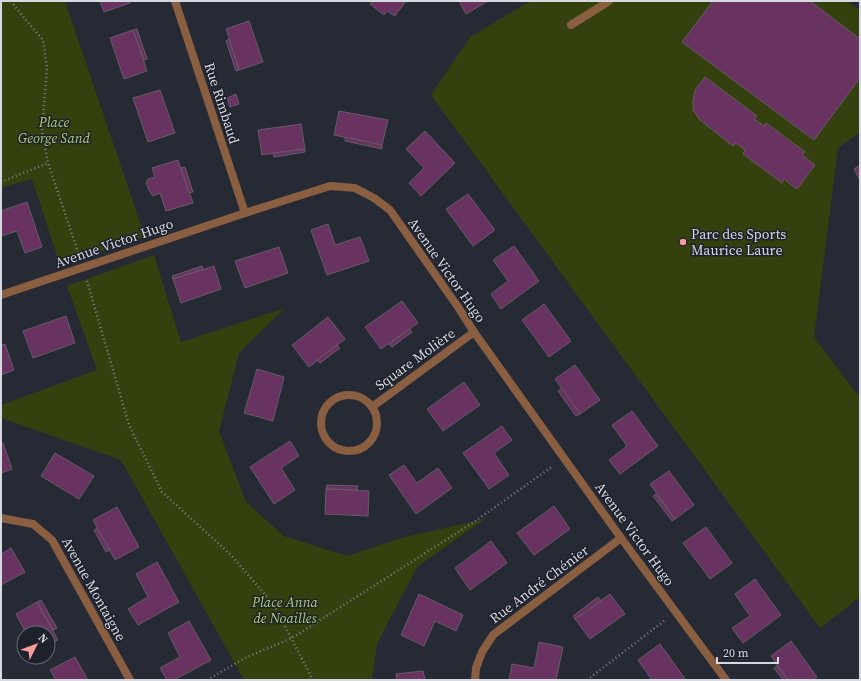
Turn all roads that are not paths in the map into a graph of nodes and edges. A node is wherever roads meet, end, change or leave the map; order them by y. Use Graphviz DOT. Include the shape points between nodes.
graph roads {
  1 [pos="175,1"];
  2 [pos="609,1"];
  3 [pos="571,25"];
  4 [pos="245,213"];
  5 [pos="1,295"];
  6 [pos="474,332"];
  7 [pos="372,407"];
  8 [pos="1,518"];
  9 [pos="621,538"];
  10 [pos="130,680"];
  11 [pos="475,680"];
  12 [pos="726,680"];
  1 -- 4 [label="street, Rue Rimbaud"];
  2 -- 3 [label="street"];
  4 -- 5 [label="street, Avenue Victor Hugo"];
  4 -- 6 [label="street, Avenue Victor Hugo" via="330,186 355,188 390,210"];
  6 -- 7 [label="street, Square Molière"];
  6 -- 9 [label="street, Avenue Victor Hugo"];
  7 -- 7 [label="street, Square Molière" via="357,396 348,395 331,401 321,417 323,435 328,443 336,449 345,451 363,448 375,434 377,424"];
  8 -- 10 [label="street, Avenue Montaigne" via="33,524 52,540"];
  9 -- 11 [label="street, Rue André Chénier" via="493,635 482,652"];
  9 -- 12 [label="street, Avenue Victor Hugo"];
}
